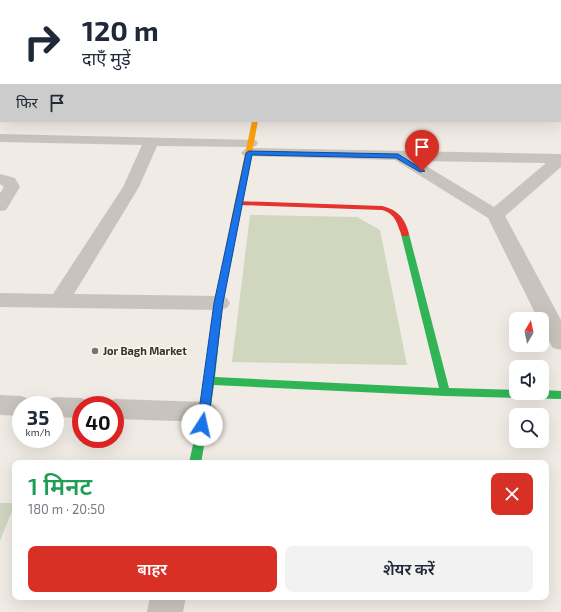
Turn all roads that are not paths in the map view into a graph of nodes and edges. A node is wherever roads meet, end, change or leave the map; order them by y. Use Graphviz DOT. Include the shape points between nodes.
graph roads {
  1 [pos="255,122"];
  2 [pos="0,138"];
  3 [pos="151,141"];
  4 [pos="250,148"];
  5 [pos="398,156"];
  6 [pos="561,159"];
  7 [pos="0,179"];
  8 [pos="238,203"];
  9 [pos="0,206"];
  10 [pos="495,215"];
  11 [pos="0,300"];
  12 [pos="59,301"];
  13 [pos="219,303"];
  14 [pos="561,342"];
  15 [pos="209,381"];
  16 [pos="445,392"];
  17 [pos="561,395"];
  18 [pos="0,405"];
  19 [pos="12,406"];
  20 [pos="124,409"];
  21 [pos="205,412"];
  22 [pos="196,460"];
  23 [pos="167,600"];
  24 [pos="165,612"];
  1 -- 4 [label="street"];
  2 -- 3 [label="street"];
  3 -- 4 [label="street"];
  3 -- 12 [label="street" via="131,187"];
  4 -- 5 [label="street"];
  4 -- 8 [label="street"];
  5 -- 6 [label="street"];
  5 -- 10 [label="street"];
  6 -- 10 [label="street"];
  7 -- 9 [label="street" via="9,181 12,187"];
  8 -- 13 [label="street"];
  8 -- 16 [label="street" via="377,207 397,213 402,221"];
  10 -- 14 [label="street"];
  11 -- 12 [label="street"];
  12 -- 13 [label="street"];
  13 -- 15 [label="street"];
  15 -- 16 [label="street"];
  15 -- 21 [label="street"];
  16 -- 17 [label="street"];
  18 -- 19 [label="street"];
  20 -- 21 [label="street"];
  21 -- 22 [label="street"];
  23 -- 24 [label="street"];
}
